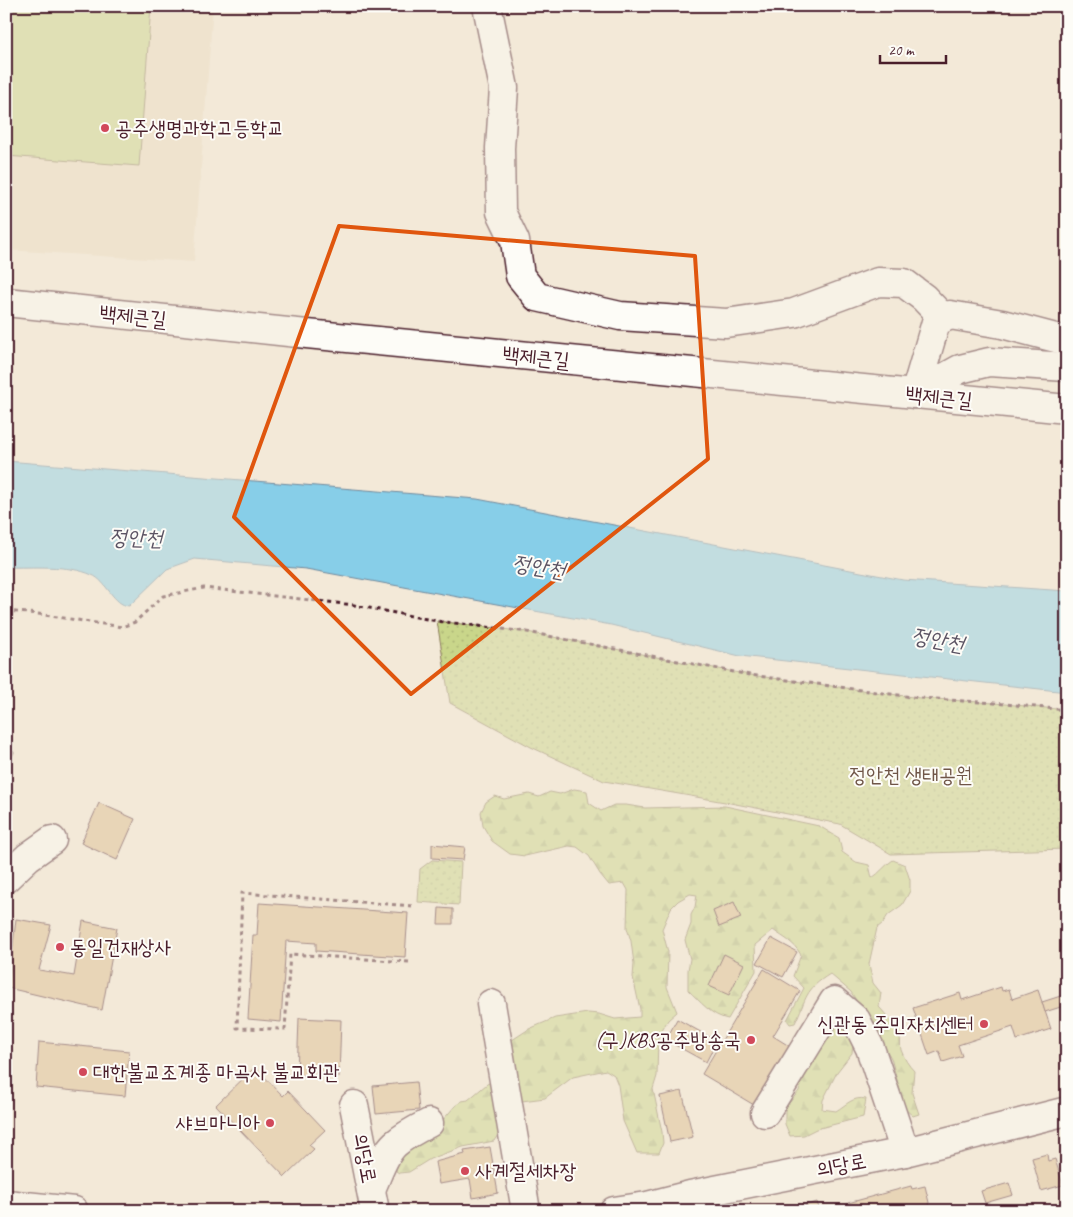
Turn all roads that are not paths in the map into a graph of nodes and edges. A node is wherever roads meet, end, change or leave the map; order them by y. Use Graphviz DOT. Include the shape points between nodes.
graph roads {
  1 [pos="487,6"];
  2 [pos="6,302"];
  3 [pos="943,318"];
  4 [pos="1067,341"];
  5 [pos="1067,367"];
  6 [pos="915,394"];
  7 [pos="1067,409"];
  8 [pos="52,840"];
  9 [pos="6,878"];
  10 [pos="491,1004"];
  11 [pos="354,1104"];
  12 [pos="1067,1111"];
  13 [pos="765,1113"];
  14 [pos="429,1123"];
  15 [pos="905,1152"];
  16 [pos="373,1200"];
  17 [pos="692,1203"];
  18 [pos="6,1204"];
  19 [pos="74,1211"];
  20 [pos="526,1211"];
  21 [pos="614,1211"];
  1 -- 3 [label="main road" via="504,88 500,148 502,212 515,241 520,276 538,297 620,316 726,323 794,313 878,282 904,283"];
  2 -- 6 [label="main road, 백제큰길"];
  3 -- 4 [label="main road" via="950,315 1002,324"];
  3 -- 6 [label="main road" via="936,322"];
  5 -- 6 [label="main road" via="990,362 960,368"];
  6 -- 7 [label="main road, 백제큰길"];
  8 -- 9 [label="main road"];
  10 -- 20 [label="main road"];
  11 -- 16 [label="main road, 의당로"];
  12 -- 15 [label="main road, 의당로"];
  13 -- 15 [label="main road" via="834,1001 856,1020 870,1048"];
  14 -- 16 [label="main road" via="394,1145 386,1157"];
  15 -- 17 [label="main road, 의당로"];
  17 -- 21 [label="main road, 의당로"];
  18 -- 19 [label="main road"];
}
